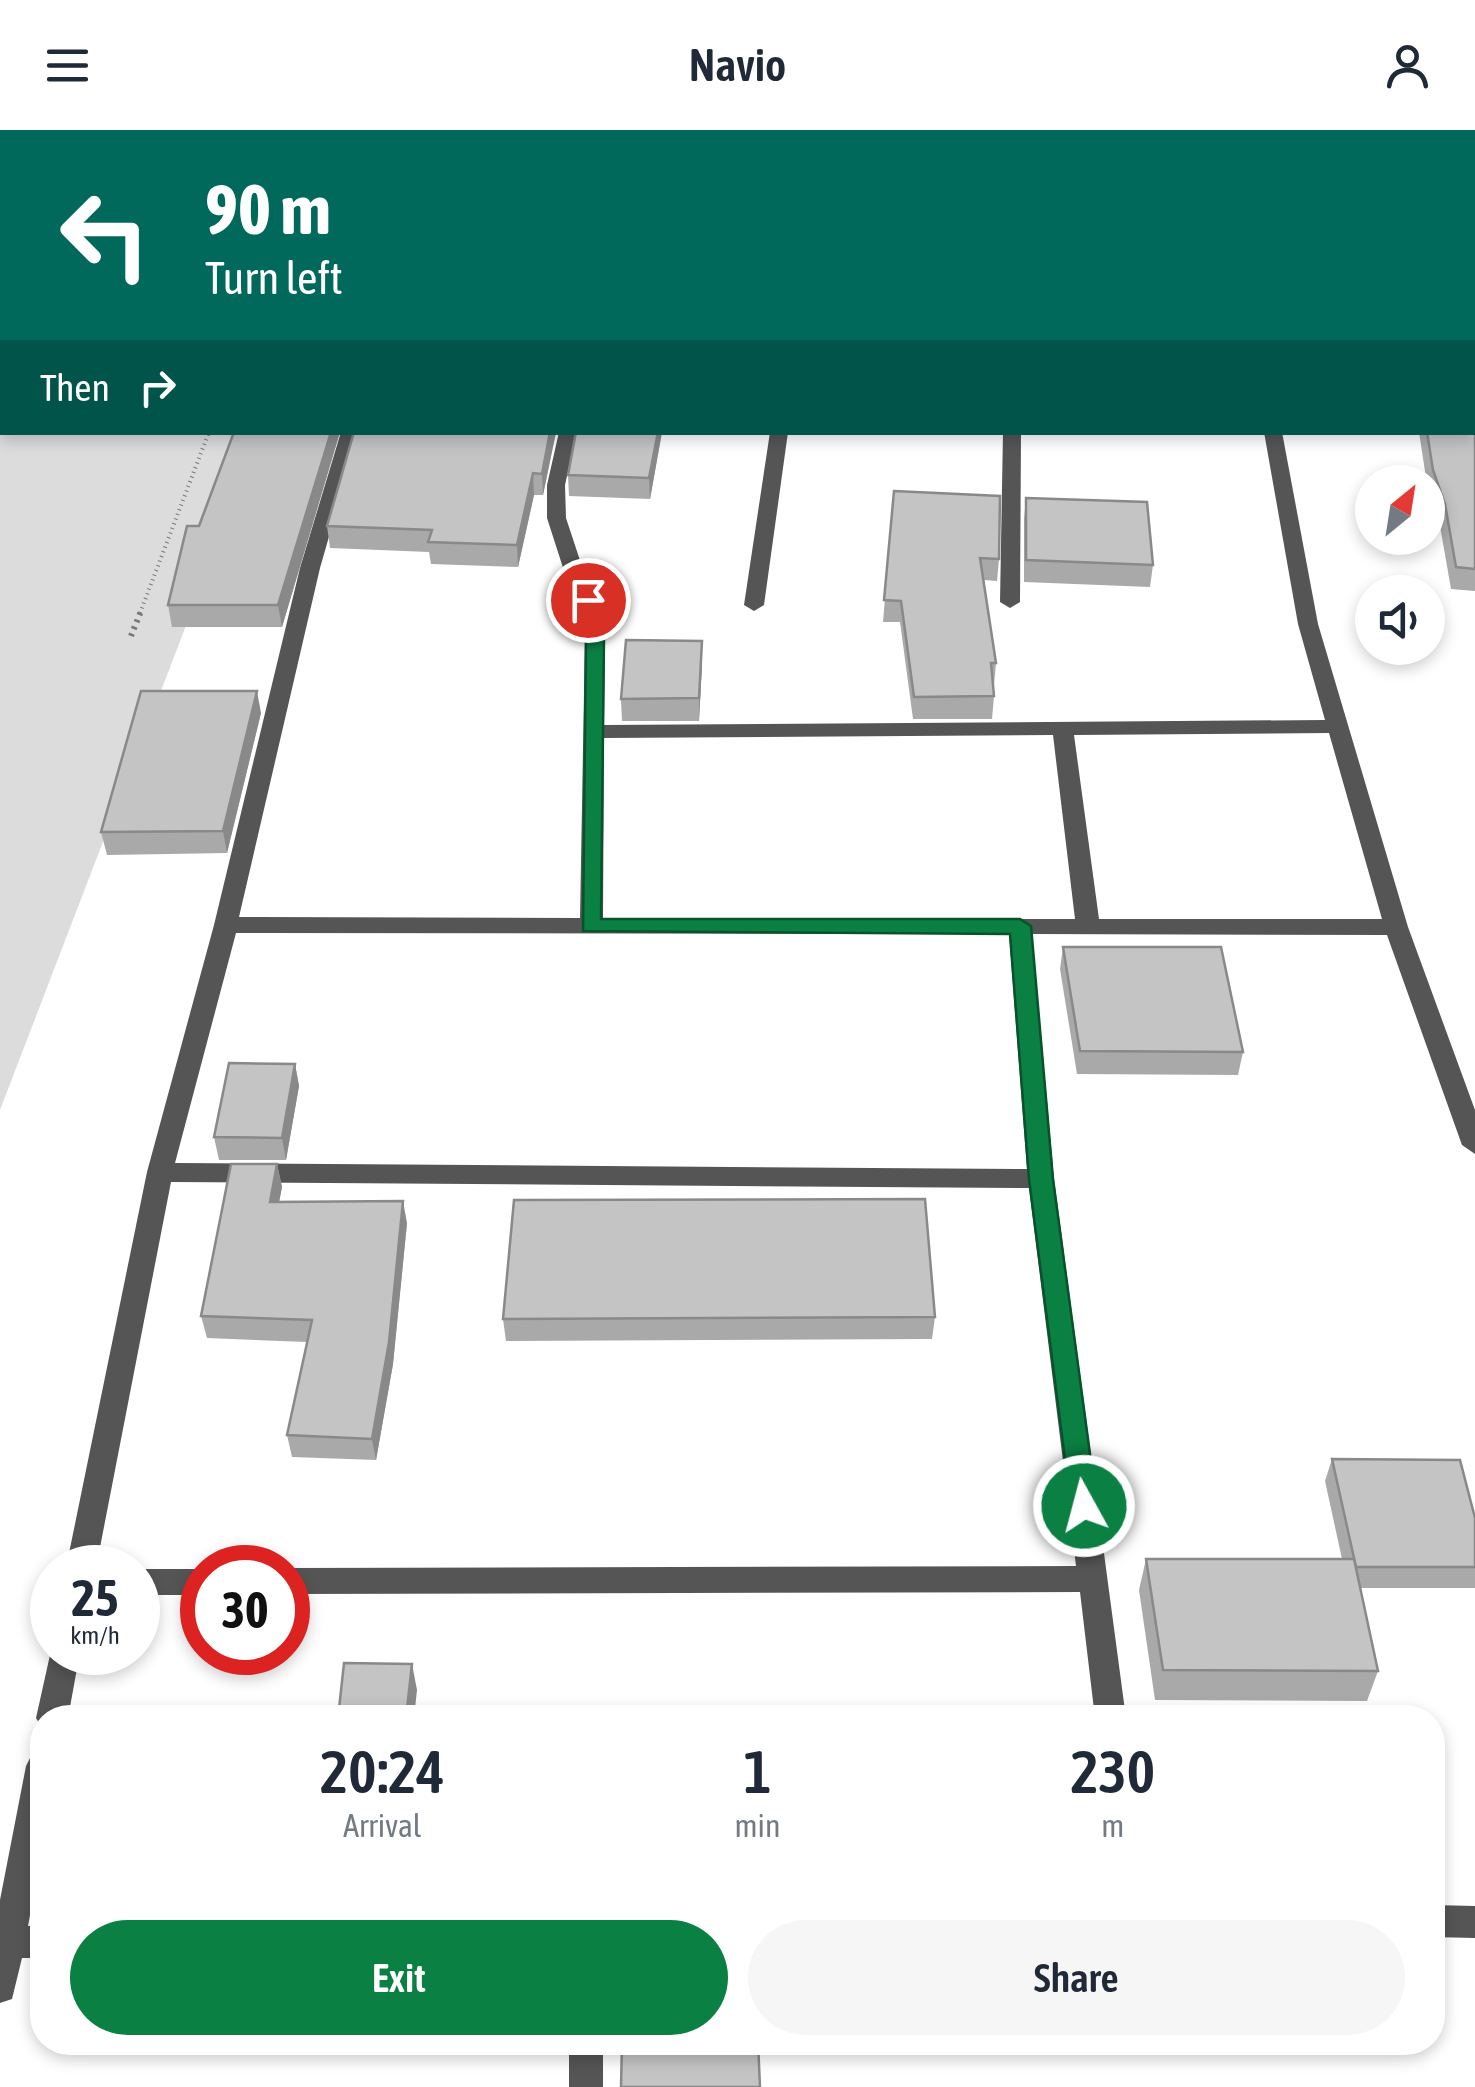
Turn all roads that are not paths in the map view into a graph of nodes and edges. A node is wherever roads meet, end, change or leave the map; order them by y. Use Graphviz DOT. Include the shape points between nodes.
graph roads {
  1 [pos="349,435"];
  2 [pos="567,435"];
  3 [pos="779,435"];
  4 [pos="1012,435"];
  5 [pos="1274,435"];
  6 [pos="1010,602"];
  7 [pos="754,605"];
  8 [pos="1337,726"];
  9 [pos="1063,728"];
  10 [pos="594,732"];
  11 [pos="226,925"];
  12 [pos="591,926"];
  13 [pos="1020,926"];
  14 [pos="1088,927"];
  15 [pos="1396,927"];
  16 [pos="1475,1145"];
  17 [pos="160,1172"];
  18 [pos="1041,1179"];
  19 [pos="86,1545"];
  20 [pos="1093,1579"];
  21 [pos="310,1582"];
  22 [pos="60,1675"];
  23 [pos="55,1705"];
  24 [pos="1109,1705"];
  25 [pos="30,1828"];
  26 [pos="1445,1921"];
  27 [pos="1475,1922"];
  28 [pos="8,1942"];
  29 [pos="30,1942"];
  30 [pos="0,1988"];
  31 [pos="586,2055"];
  32 [pos="586,2087"];
  1 -- 11 [label="street" via="310,568"];
  2 -- 10 [label="street" via="554,502 595,636"];
  3 -- 7 [label="street"];
  4 -- 6 [label="street"];
  5 -- 8 [label="street" via="1308,624"];
  8 -- 9 [label="street"];
  8 -- 15 [label="street"];
  9 -- 10 [label="street"];
  9 -- 14 [label="street"];
  10 -- 12 [label="street"];
  11 -- 12 [label="street"];
  11 -- 17 [label="street"];
  12 -- 13 [label="street"];
  13 -- 14 [label="street"];
  13 -- 18 [label="street"];
  14 -- 15 [label="street"];
  15 -- 16 [label="street"];
  17 -- 18 [label="street"];
  17 -- 19 [label="street"];
  18 -- 20 [label="street"];
  20 -- 21 [label="street"];
  20 -- 24 [label="street"];
  22 -- 23 [label="street"];
  25 -- 28 [label="street"];
  26 -- 27 [label="street"];
  28 -- 29 [label="street"];
  28 -- 30 [label="street"];
  31 -- 32 [label="street"];
}
